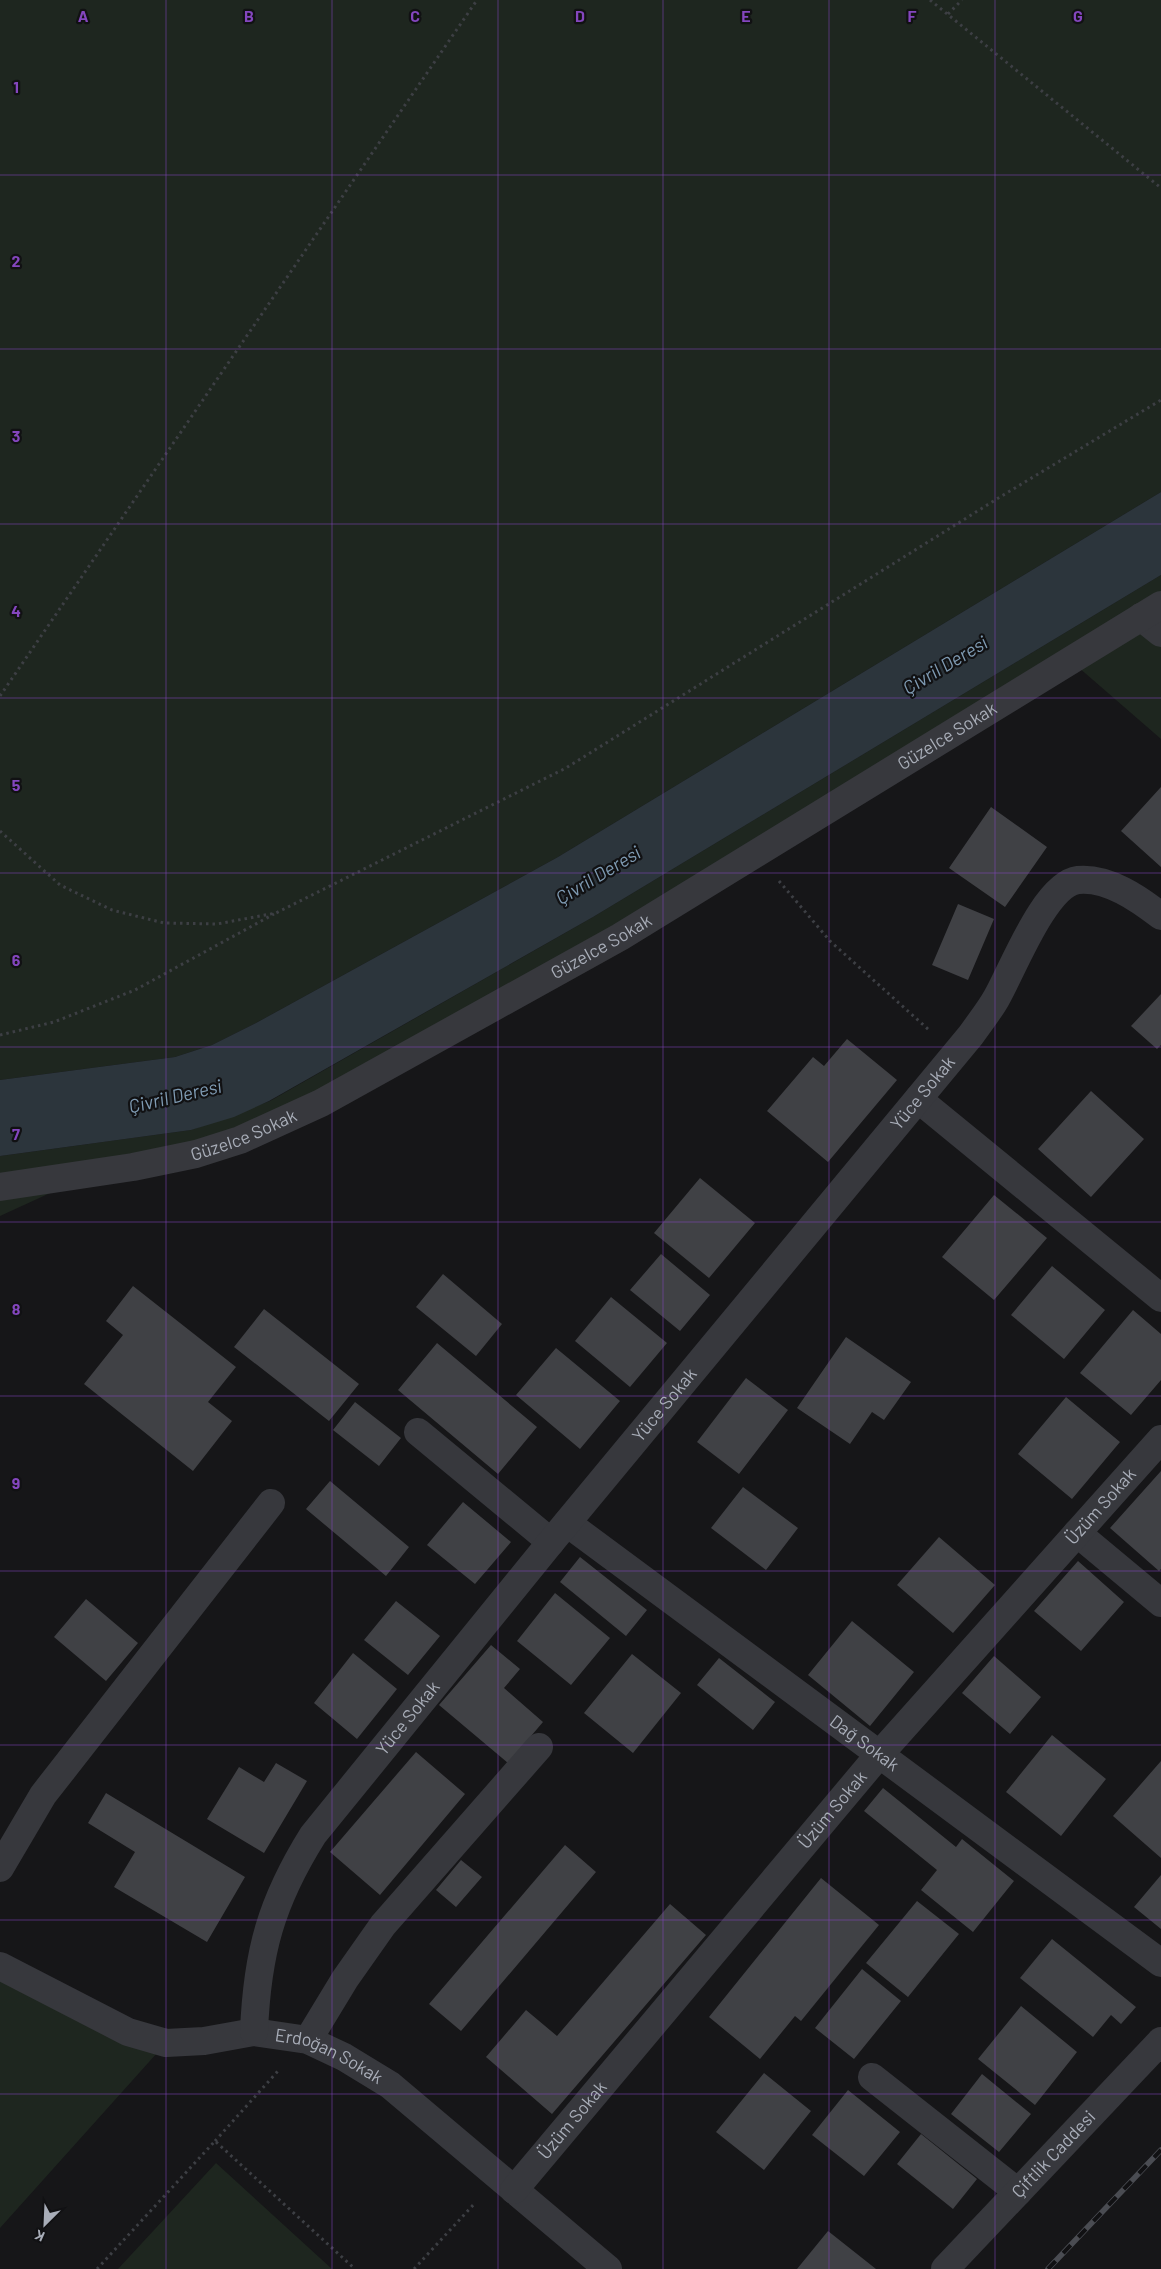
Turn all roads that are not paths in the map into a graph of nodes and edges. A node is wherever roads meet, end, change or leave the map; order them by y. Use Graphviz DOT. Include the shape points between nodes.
graph roads {
  1 [pos="1154,618"];
  2 [pos="1161,916"];
  3 [pos="918,1100"];
  4 [pos="0,1187"];
  5 [pos="1161,1298"];
  6 [pos="418,1432"];
  7 [pos="1161,1438"];
  8 [pos="271,1503"];
  9 [pos="559,1533"];
  10 [pos="1077,1533"];
  11 [pos="1161,1603"];
  12 [pos="539,1747"];
  13 [pos="878,1756"];
  14 [pos="0,1868"];
  15 [pos="1161,1963"];
  16 [pos="0,1966"];
  17 [pos="254,2032"];
  18 [pos="308,2040"];
  19 [pos="1161,2041"];
  20 [pos="872,2077"];
  21 [pos="506,2183"];
  22 [pos="1018,2192"];
  23 [pos="608,2269"];
  24 [pos="945,2269"];
  1 -- 4 [label="street, Güzelce Sokak" via="757,852 620,937 321,1103 275,1125 196,1154"];
  2 -- 3 [label="street, Yüce Sokak" via="1112,886 1077,880 1067,884 1042,910 996,999"];
  3 -- 5 [label="street"];
  3 -- 9 [label="street, Yüce Sokak"];
  6 -- 9 [label="street, Dağ Sokak"];
  7 -- 10 [label="street, Üzüm Sokak"];
  8 -- 14 [label="street" via="43,1795"];
  9 -- 13 [label="street, Dağ Sokak"];
  9 -- 17 [label="street, Yüce Sokak" via="313,1835 292,1868 262,1950"];
  10 -- 11 [label="street"];
  10 -- 13 [label="street, Üzüm Sokak"];
  12 -- 18 [label="street" via="383,1926 345,1979"];
  13 -- 15 [label="street, Dağ Sokak"];
  13 -- 21 [label="street, Üzüm Sokak"];
  16 -- 17 [label="street, Erdoğan Sokak" via="128,2032 166,2043 204,2041"];
  17 -- 18 [label="street, Erdoğan Sokak"];
  18 -- 21 [label="street, Erdoğan Sokak" via="390,2085"];
  19 -- 22 [label="street, Çiftlik Caddesi"];
  20 -- 22 [label="street"];
  21 -- 23 [label="street, Erdoğan Sokak"];
  22 -- 24 [label="street, Çiftlik Caddesi"];
}
